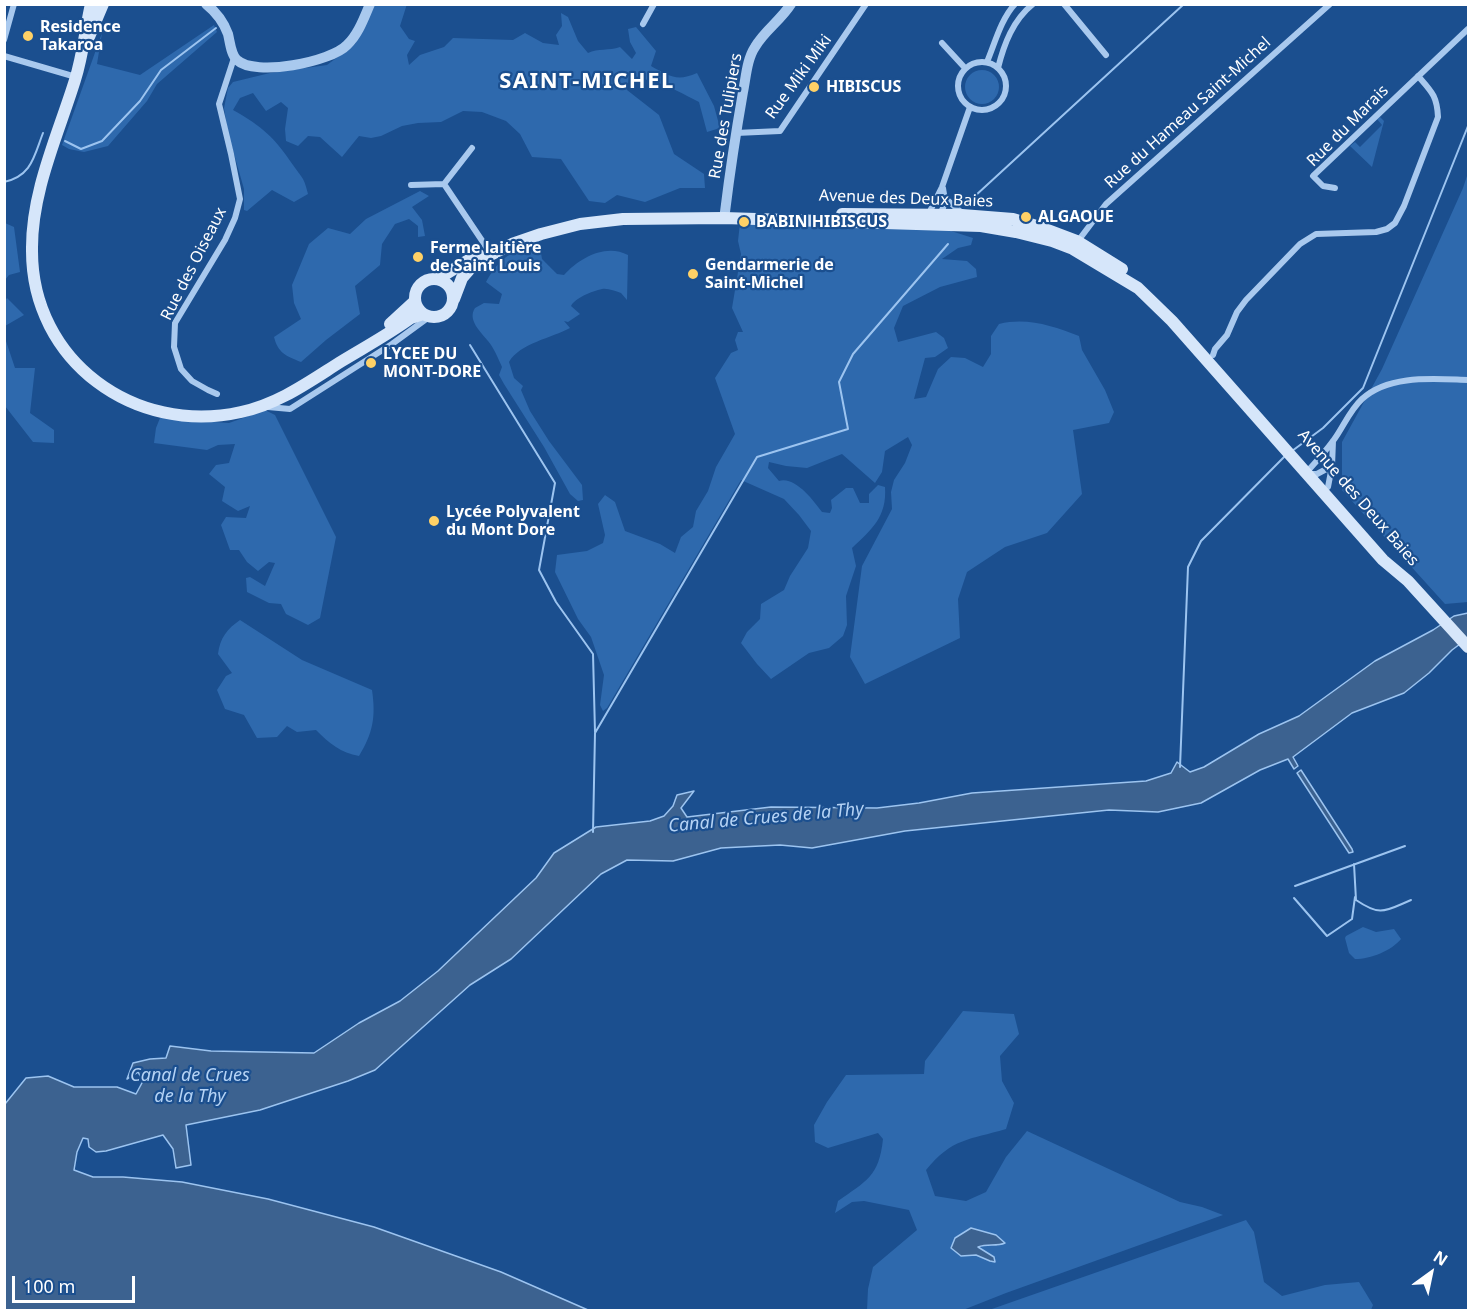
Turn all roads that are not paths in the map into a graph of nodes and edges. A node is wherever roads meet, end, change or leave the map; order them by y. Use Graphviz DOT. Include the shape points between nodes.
graph roads {
  1 [pos="14,4"];
  2 [pos="92,4"];
  3 [pos="103,4"];
  4 [pos="206,4"];
  5 [pos="370,4"];
  6 [pos="654,4"];
  7 [pos="791,4"];
  8 [pos="866,4"];
  9 [pos="1015,4"];
  10 [pos="1033,4"];
  11 [pos="1064,4"];
  12 [pos="1330,4"];
  13 [pos="643,24"];
  14 [pos="1468,29"];
  15 [pos="4,40"];
  16 [pos="86,43"];
  17 [pos="942,43"];
  18 [pos="1106,55"];
  19 [pos="4,56"];
  20 [pos="234,58"];
  21 [pos="987,62"];
  22 [pos="965,68"];
  23 [pos="998,68"];
  24 [pos="1418,76"];
  25 [pos="76,77"];
  26 [pos="970,107"];
  27 [pos="736,133"];
  28 [pos="472,148"];
  29 [pos="444,184"];
  30 [pos="411,185"];
  31 [pos="942,188"];
  32 [pos="1335,188"];
  33 [pos="945,198"];
  34 [pos="724,214"];
  35 [pos="934,215"];
  36 [pos="965,215"];
  37 [pos="879,224"];
  38 [pos="1075,245"];
  39 [pos="487,248"];
  40 [pos="438,279"];
  41 [pos="454,299"];
  42 [pos="415,301"];
  43 [pos="426,315"];
  44 [pos="1213,355"];
  45 [pos="334,366"];
  46 [pos="1468,380"];
  47 [pos="217,394"];
  48 [pos="261,406"];
  49 [pos="1334,441"];
  50 [pos="1286,444"];
  51 [pos="1332,466"];
  52 [pos="1307,468"];
  53 [pos="1328,487"];
  54 [pos="1408,581"];
  55 [pos="1468,646"];
  1 -- 15 [label="street"];
  2 -- 16 [label="main road, Avenue des Deux Baies"];
  3 -- 16 [label="main road, Avenue des Deux Baies"];
  4 -- 20 [label="street" via="224,27"];
  5 -- 20 [label="street" via="346,47 334,54 303,64 257,68"];
  6 -- 13 [label="street"];
  7 -- 27 [label="street, Rue des Tulipiers" via="753,48"];
  8 -- 27 [label="street, Rue Miki Miki" via="780,131"];
  9 -- 21 [label="street"];
  10 -- 23 [label="street" via="1012,29"];
  11 -- 18 [label="street"];
  12 -- 38 [label="street, Rue du Hameau Saint-Michel" via="1106,204"];
  14 -- 24 [label="street, Rue du Marais"];
  16 -- 25 [label="main road, Avenue des Deux Baies"];
  17 -- 22 [label="street"];
  19 -- 25 [label="street"];
  20 -- 47 [label="street, Rue des Oiseaux" via="219,104 240,200 225,240 176,323 174,347 181,369 192,381"];
  21 -- 22 [label="street"];
  21 -- 23 [label="street"];
  22 -- 26 [label="street" via="958,88"];
  23 -- 26 [label="street" via="1006,81 1003,98 986,110"];
  24 -- 32 [label="street, Rue du Marais" via="1313,176 1323,186"];
  24 -- 44 [label="street" via="1437,101 1438,117 1395,223 1376,232 1316,234 1300,244 1246,300"];
  25 -- 48 [label="main road, Avenue des Deux Baies" via="34,219 35,286 51,329 64,350 94,381 146,408 212,416"];
  26 -- 31 [label="street"];
  27 -- 34 [label="street, Rue des Tulipiers"];
  28 -- 29 [label="street"];
  29 -- 30 [label="street"];
  29 -- 39 [label="street"];
  31 -- 33 [label="street"];
  31 -- 35 [label="street"];
  33 -- 35 [label="street" via="944,209"];
  33 -- 36 [label="street"];
  34 -- 35 [label="main road, Avenue des Deux Baies"];
  34 -- 37 [label="main road, Avenue des Deux Baies"];
  34 -- 39 [label="main road, Avenue des Deux Baies" via="659,211 578,217 532,229"];
  34 -- 41 [label="main road, Avenue des Deux Baies" via="623,219 541,234 475,263 462,278"];
  35 -- 36 [label="main road, Avenue des Deux Baies"];
  35 -- 37 [label="street" via="930,220 888,219"];
  36 -- 38 [label="main road, Avenue des Deux Baies" via="1013,219 1040,227"];
  37 -- 38 [label="main road, Avenue des Deux Baies" via="981,226"];
  38 -- 44 [label="main road, Avenue des Deux Baies" via="1138,280"];
  38 -- 50 [label="main road, Avenue des Deux Baies" via="1138,288"];
  39 -- 40 [label="main road, Avenue des Deux Baies"];
  40 -- 41 [label="main road" via="448,284"];
  40 -- 42 [label="main road, Avenue des Deux Baies" via="421,284"];
  41 -- 43 [label="main road, Avenue des Deux Baies" via="445,314 435,318"];
  42 -- 43 [label="main road"];
  42 -- 45 [label="main road, Avenue des Deux Baies" via="375,338"];
  43 -- 45 [label="main road, Avenue des Deux Baies" via="411,318"];
  43 -- 48 [label="street" via="392,344 290,409"];
  44 -- 50 [label="main road, Avenue des Deux Baies"];
  45 -- 48 [label="main road, Avenue des Deux Baies"];
  46 -- 49 [label="street" via="1421,379 1374,391 1350,414"];
  49 -- 51 [label="street"];
  49 -- 52 [label="street"];
  50 -- 52 [label="main road, Avenue des Deux Baies"];
  51 -- 52 [label="street"];
  51 -- 53 [label="street"];
  52 -- 53 [label="main road, Avenue des Deux Baies"];
  52 -- 54 [label="main road, Avenue des Deux Baies" via="1383,560"];
  53 -- 54 [label="main road, Avenue des Deux Baies"];
  54 -- 55 [label="main road"];
}
